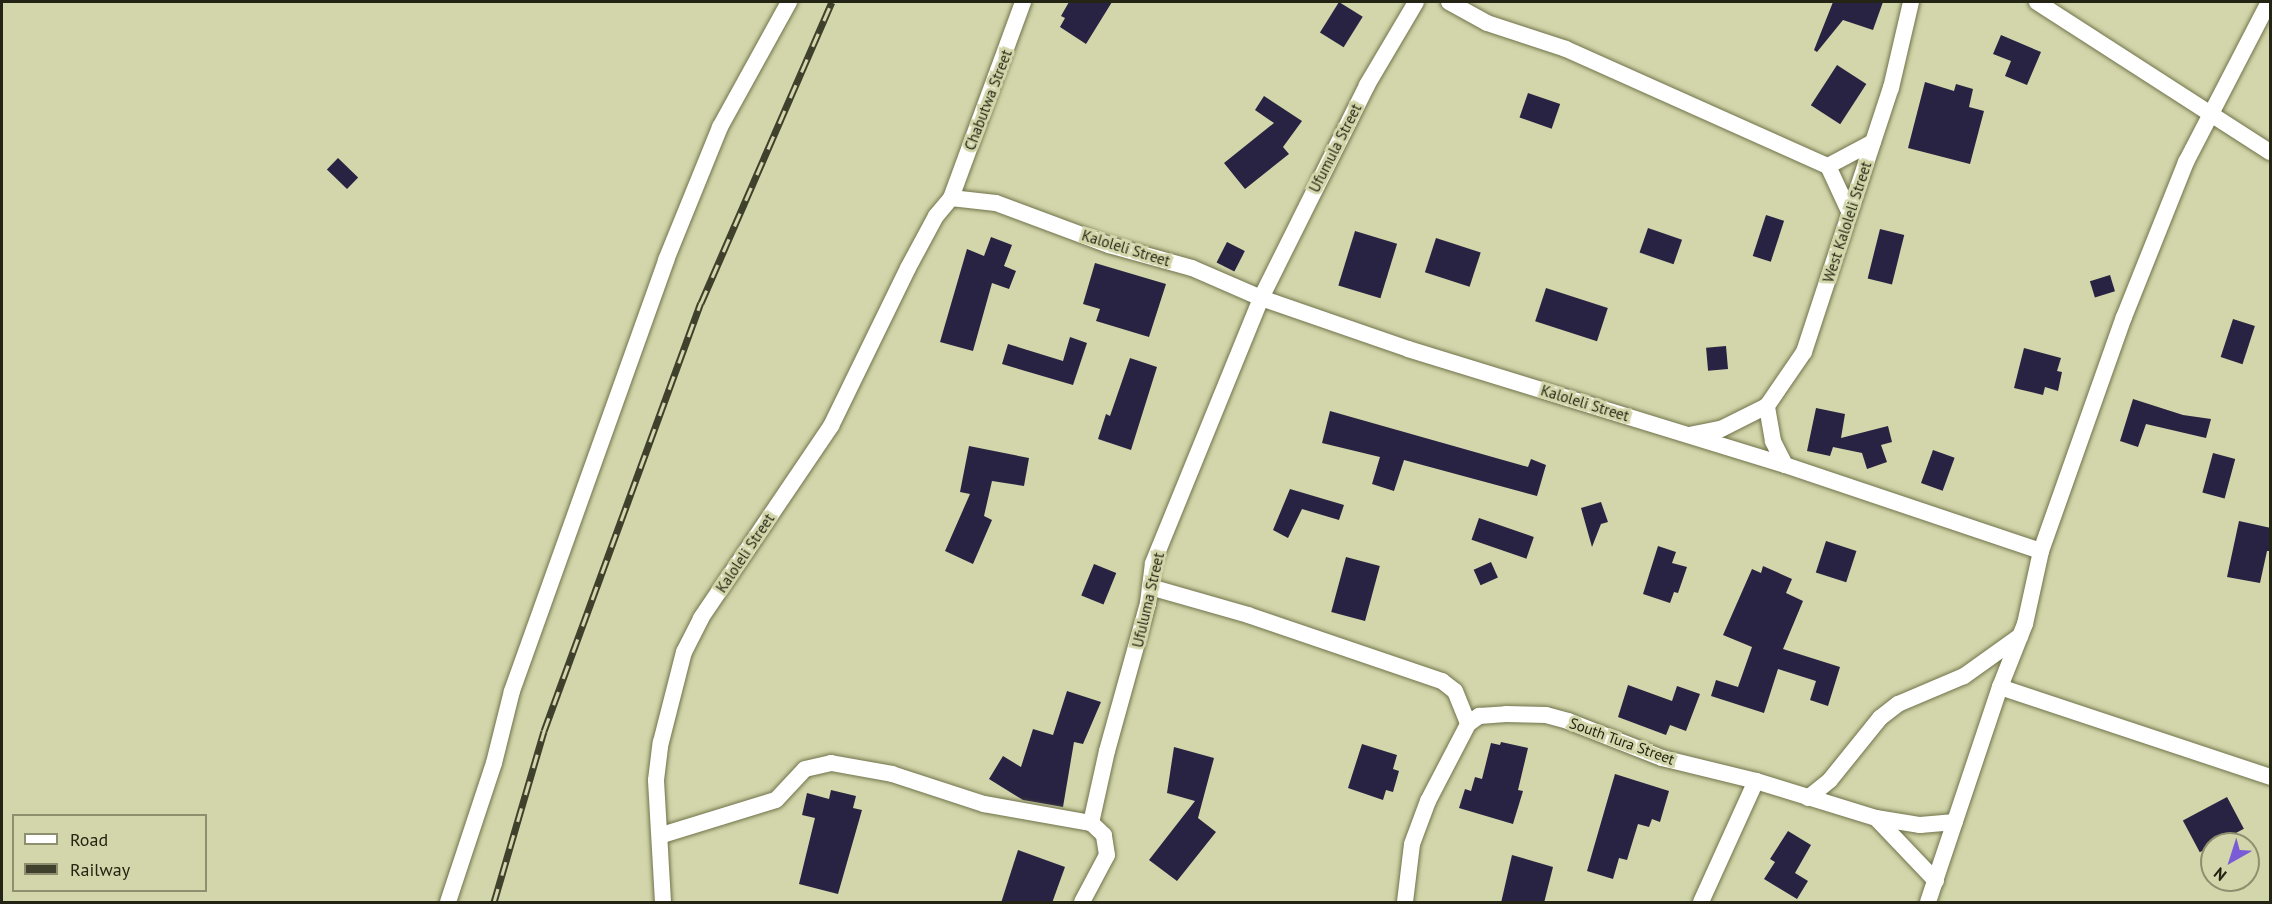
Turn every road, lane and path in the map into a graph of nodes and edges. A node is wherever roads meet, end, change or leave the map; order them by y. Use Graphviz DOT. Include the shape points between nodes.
graph roads {
  1 [pos="789,2"];
  2 [pos="1023,2"];
  3 [pos="1416,2"];
  4 [pos="1449,2"];
  5 [pos="1911,2"];
  6 [pos="2269,2"];
  7 [pos="2046,4"];
  8 [pos="2214,112"];
  9 [pos="1873,142"];
  10 [pos="2271,152"];
  11 [pos="1828,166"];
  12 [pos="951,198"];
  13 [pos="1848,209"];
  14 [pos="1261,298"];
  15 [pos="1767,406"];
  16 [pos="1688,435"];
  17 [pos="1785,465"];
  18 [pos="2041,551"];
  19 [pos="1150,587"];
  20 [pos="2020,636"];
  21 [pos="2000,687"];
  22 [pos="1468,724"];
  23 [pos="2271,777"];
  24 [pos="1756,782"];
  25 [pos="1808,798"];
  26 [pos="1876,818"];
  27 [pos="1954,822"];
  28 [pos="1091,823"];
  29 [pos="662,835"];
  30 [pos="1936,881"];
  31 [pos="448,903"];
  32 [pos="663,903"];
  33 [pos="1082,903"];
  34 [pos="1405,903"];
  35 [pos="1701,903"];
  36 [pos="1928,903"];
  1 -- 31 [label="street" via="720,127 666,260 512,691 494,763"];
  2 -- 12 [label="street, Chabutwa Street"];
  3 -- 14 [label="street, Ufumula Street" via="1367,85"];
  4 -- 11 [label="street" via="1487,23 1566,49"];
  5 -- 9 [label="street, West Kaloleli Street"];
  6 -- 8 [label="street"];
  7 -- 8 [label="street"];
  8 -- 10 [label="street"];
  8 -- 18 [label="street" via="2170,198"];
  9 -- 11 [label="street"];
  9 -- 13 [label="street, West Kaloleli Street"];
  11 -- 13 [label="street"];
  12 -- 14 [label="street, Kaloleli Street" via="996,203 1109,245 1192,268"];
  12 -- 29 [label="street, Kaloleli Street" via="936,216 908,268 831,426 701,618 684,652 661,742 656,780"];
  13 -- 15 [label="street, West Kaloleli Street" via="1804,352"];
  14 -- 16 [label="street, Kaloleli Street"];
  14 -- 19 [label="street, Ufuluma Street" via="1153,563"];
  15 -- 16 [label="street" via="1720,429"];
  15 -- 17 [label="street" via="1773,441"];
  16 -- 17 [label="street, Kaloleli Street"];
  17 -- 18 [label="street, Kaloleli Street"];
  18 -- 20 [label="street" via="2035,591"];
  19 -- 22 [label="street" via="1248,615 1442,681 1455,691"];
  19 -- 28 [label="street, Ufuluma Street"];
  20 -- 21 [label="street"];
  20 -- 25 [label="street" via="1964,676 1898,704 1880,718 1830,780"];
  21 -- 23 [label="street"];
  21 -- 27 [label="street"];
  22 -- 24 [label="street, South Tura Street" via="1479,717 1546,715 1662,758"];
  22 -- 34 [label="street" via="1416,833"];
  24 -- 25 [label="street, South Tura Street"];
  24 -- 35 [label="street"];
  25 -- 26 [label="street, South Tura Street"];
  26 -- 27 [label="street, South Tura Street" via="1920,825"];
  26 -- 30 [label="street"];
  27 -- 30 [label="street"];
  28 -- 29 [label="street" via="984,804 892,774 831,763 805,769 776,800"];
  28 -- 33 [label="street" via="1104,835 1107,855"];
  29 -- 32 [label="street, Kaloleli Street"];
  30 -- 36 [label="street"];
}
